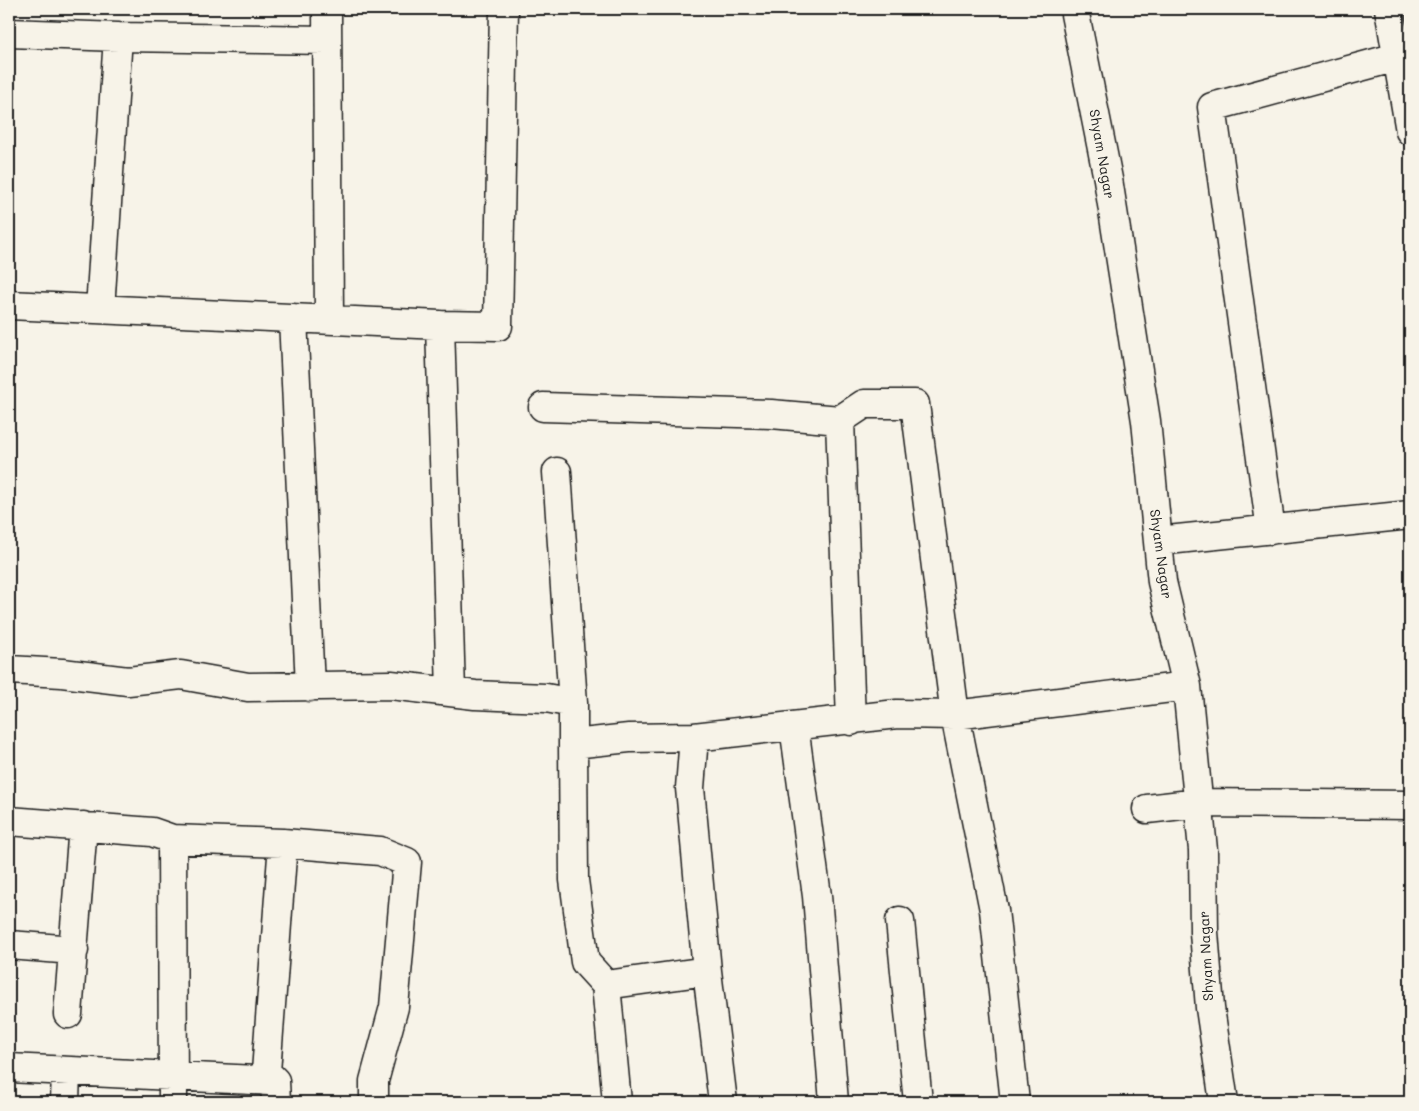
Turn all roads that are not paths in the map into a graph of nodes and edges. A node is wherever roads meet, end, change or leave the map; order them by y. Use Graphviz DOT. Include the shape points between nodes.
graph roads {
  1 [pos="327,9"];
  2 [pos="504,9"];
  3 [pos="1074,9"];
  4 [pos="1389,9"];
  5 [pos="9,33"];
  6 [pos="118,37"];
  7 [pos="328,40"];
  8 [pos="1397,57"];
  9 [pos="1410,131"];
  10 [pos="9,305"];
  11 [pos="100,309"];
  12 [pos="293,318"];
  13 [pos="329,320"];
  14 [pos="440,325"];
  15 [pos="543,407"];
  16 [pos="840,420"];
  17 [pos="557,472"];
  18 [pos="1410,515"];
  19 [pos="1271,530"];
  20 [pos="1158,541"];
  21 [pos="9,670"];
  22 [pos="1187,686"];
  23 [pos="310,687"];
  24 [pos="451,692"];
  25 [pos="573,703"];
  26 [pos="955,715"];
  27 [pos="851,721"];
  28 [pos="794,726"];
  29 [pos="694,737"];
  30 [pos="573,744"];
  31 [pos="1199,803"];
  32 [pos="1410,805"];
  33 [pos="1147,809"];
  34 [pos="9,821"];
  35 [pos="83,826"];
  36 [pos="172,839"];
  37 [pos="282,843"];
  38 [pos="900,921"];
  39 [pos="9,945"];
  40 [pos="74,950"];
  41 [pos="707,971"];
  42 [pos="606,985"];
  43 [pos="68,1014"];
  44 [pos="9,1068"];
  45 [pos="66,1071"];
  46 [pos="173,1089"];
  47 [pos="275,1092"];
  48 [pos="65,1102"];
  49 [pos="374,1102"];
  50 [pos="617,1102"];
  51 [pos="723,1102"];
  52 [pos="834,1102"];
  53 [pos="918,1102"];
  54 [pos="1015,1102"];
  55 [pos="1224,1102"];
  1 -- 7 [label="street"];
  2 -- 14 [label="street" via="498,326"];
  3 -- 20 [label="street, Shyam Nagar" via="1108,179 1143,402"];
  4 -- 8 [label="street"];
  5 -- 6 [label="street"];
  6 -- 7 [label="street"];
  6 -- 11 [label="street"];
  7 -- 13 [label="street"];
  8 -- 9 [label="street"];
  8 -- 19 [label="street" via="1212,107"];
  10 -- 11 [label="street"];
  11 -- 12 [label="street"];
  12 -- 13 [label="street"];
  12 -- 23 [label="street"];
  13 -- 14 [label="street"];
  14 -- 24 [label="street"];
  15 -- 16 [label="street" via="771,414"];
  16 -- 26 [label="street" via="864,404 915,404"];
  16 -- 27 [label="street"];
  17 -- 25 [label="street"];
  18 -- 19 [label="street"];
  19 -- 20 [label="street"];
  20 -- 22 [label="street, Shyam Nagar" via="1162,582"];
  21 -- 23 [label="street" via="128,681 181,675 248,687"];
  22 -- 26 [label="street"];
  22 -- 31 [label="street, Shyam Nagar"];
  23 -- 24 [label="street" via="391,685"];
  24 -- 25 [label="street" via="546,698"];
  25 -- 30 [label="street"];
  26 -- 27 [label="street" via="897,714"];
  26 -- 54 [label="street" via="994,910"];
  27 -- 28 [label="street"];
  28 -- 29 [label="street"];
  28 -- 52 [label="street" via="817,896"];
  29 -- 30 [label="street" via="630,738"];
  29 -- 41 [label="street" via="690,788"];
  30 -- 42 [label="street" via="574,880 585,962"];
  31 -- 32 [label="street"];
  31 -- 33 [label="street"];
  31 -- 55 [label="street, Shyam Nagar" via="1210,1008"];
  34 -- 35 [label="street"];
  35 -- 36 [label="street" via="152,832"];
  35 -- 40 [label="street"];
  36 -- 37 [label="street"];
  36 -- 46 [label="street"];
  37 -- 47 [label="street" via="266,1072"];
  37 -- 49 [label="street" via="380,851 407,862 394,1007 374,1081"];
  38 -- 53 [label="street"];
  39 -- 40 [label="street"];
  40 -- 43 [label="street"];
  41 -- 42 [label="street"];
  41 -- 51 [label="street"];
  42 -- 50 [label="street"];
  44 -- 45 [label="street"];
  45 -- 46 [label="street"];
  45 -- 48 [label="street"];
  46 -- 47 [label="street"];
}
